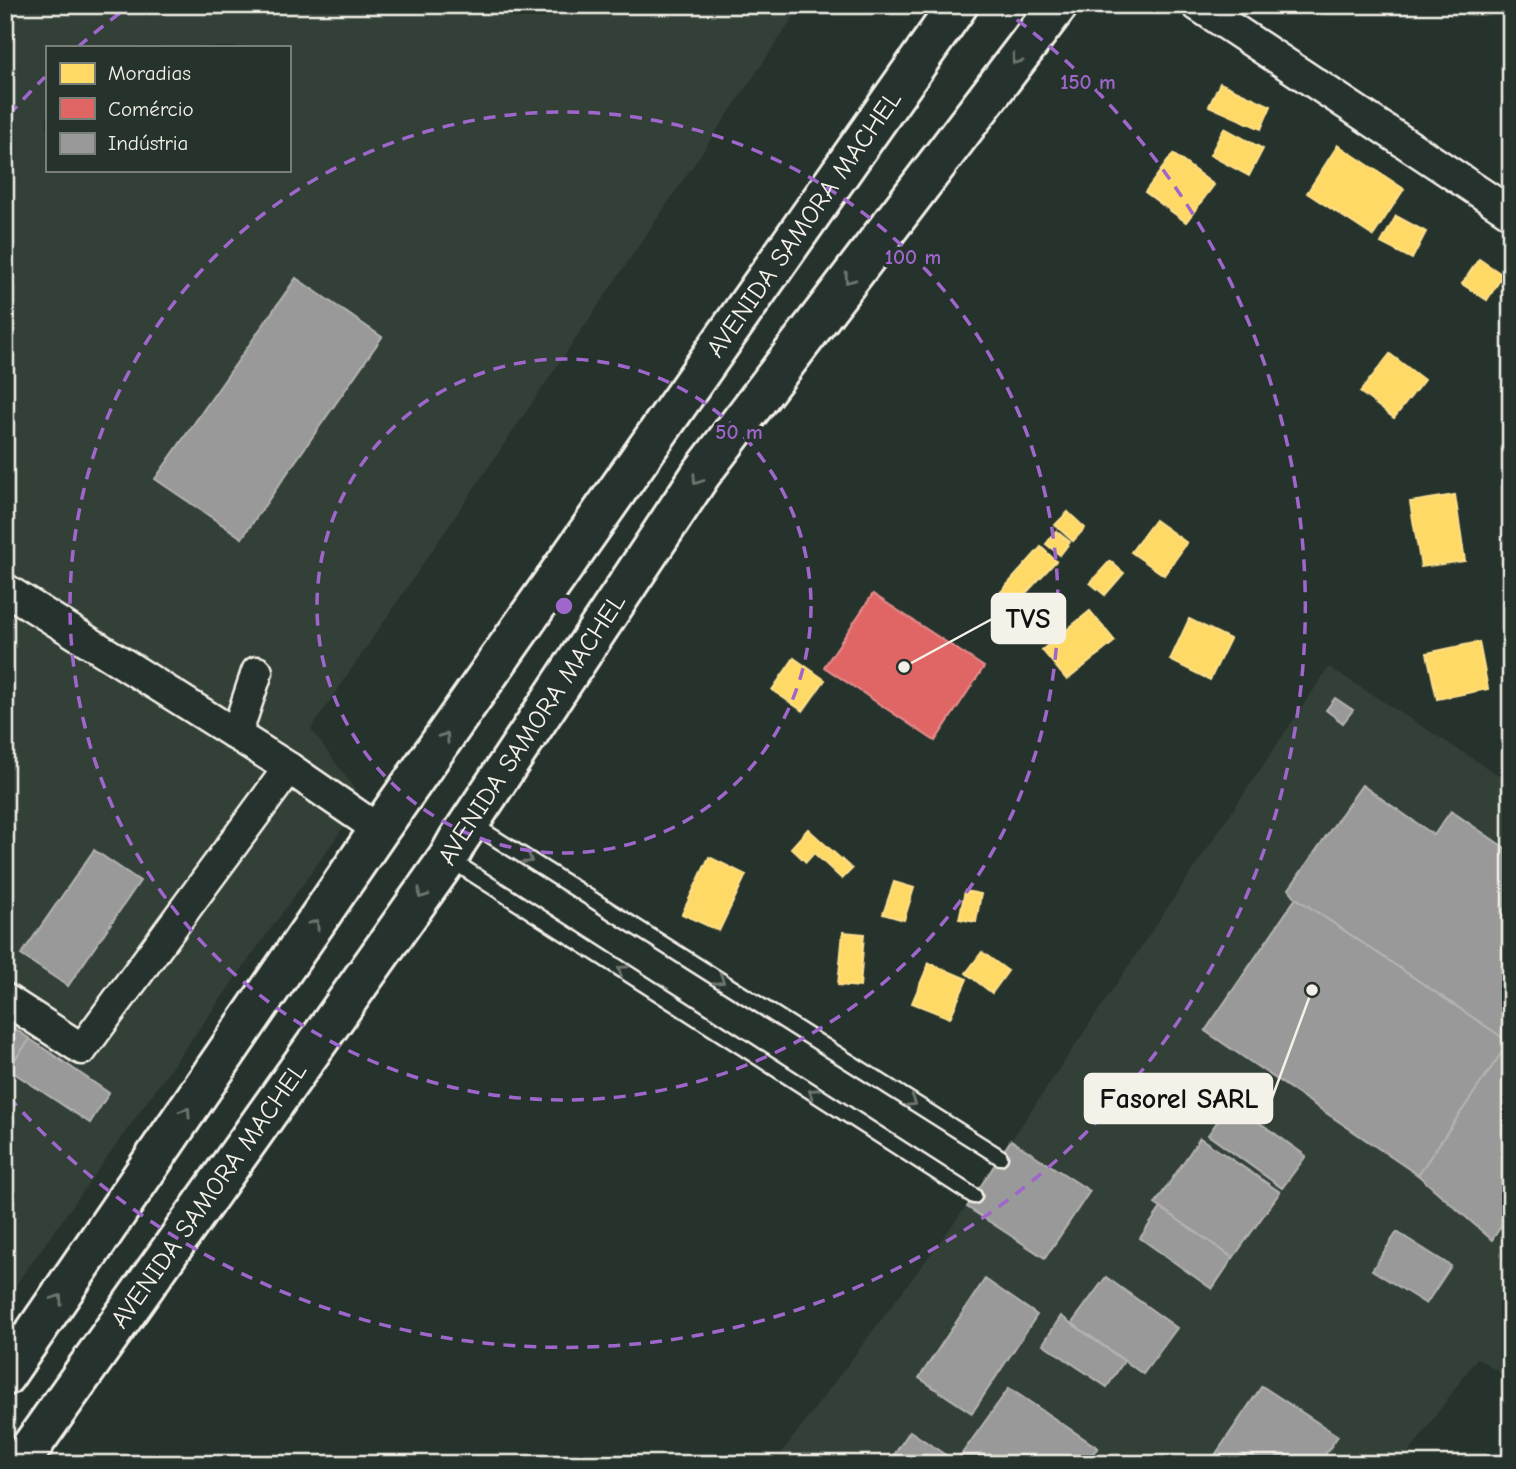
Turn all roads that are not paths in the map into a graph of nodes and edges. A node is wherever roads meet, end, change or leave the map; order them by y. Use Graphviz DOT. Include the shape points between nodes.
graph roads {
  1 [pos="958,5"];
  2 [pos="1058,5"];
  3 [pos="1197,5"];
  4 [pos="1511,213"];
  5 [pos="5,589"];
  6 [pos="257,672"];
  7 [pos="236,735"];
  8 [pos="289,768"];
  9 [pos="470,822"];
  10 [pos="379,830"];
  11 [pos="448,858"];
  12 [pos="5,999"];
  13 [pos="1000,1157"];
  14 [pos="974,1196"];
  15 [pos="17,1335"];
  16 [pos="5,1376"];
  17 [pos="19,1464"];
  10 -- 1 [label="highway, AVENIDA SAMORA MACHEL, one-way"];
  2 -- 9 [label="highway, AVENIDA SAMORA MACHEL, one-way" via="701,474"];
  3 -- 4 [label="street"];
  5 -- 7 [label="street"];
  6 -- 7 [label="street"];
  7 -- 8 [label="street"];
  8 -- 10 [label="street"];
  8 -- 12 [label="street" via="82,1049"];
  9 -- 11 [label="highway, AVENIDA SAMORA MACHEL"];
  9 -- 13 [label="lane, one-way"];
  15 -- 10 [label="highway, AVENIDA SAMORA MACHEL, one-way"];
  14 -- 11 [label="lane, one-way"];
  11 -- 17 [label="highway, AVENIDA SAMORA MACHEL, one-way"];
  15 -- 16 [label="highway, AVENIDA SAMORA MACHEL"];
}
